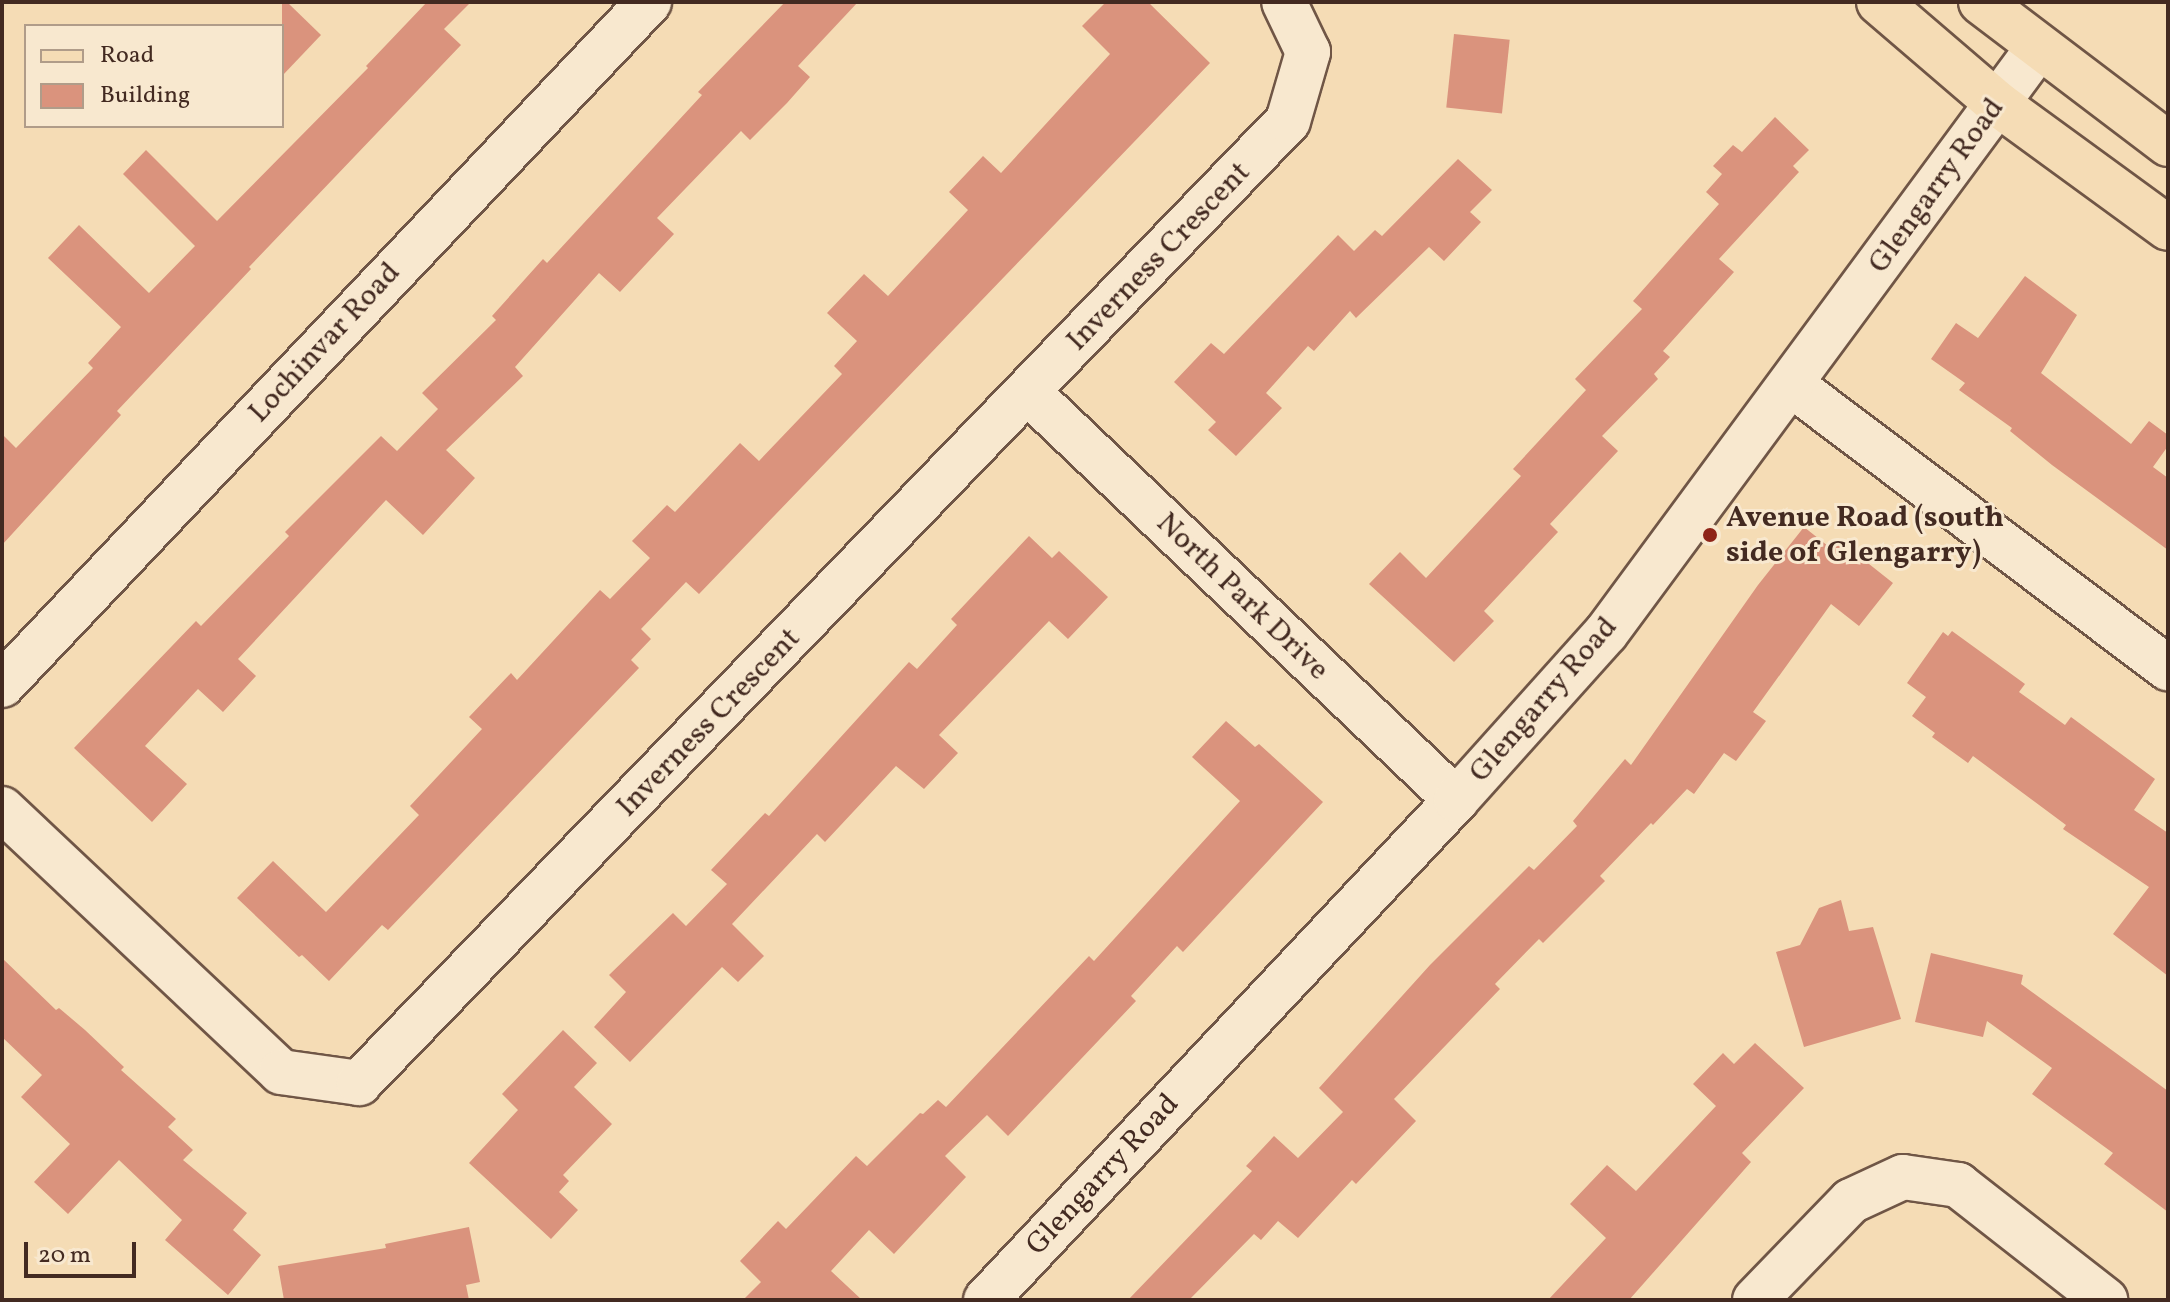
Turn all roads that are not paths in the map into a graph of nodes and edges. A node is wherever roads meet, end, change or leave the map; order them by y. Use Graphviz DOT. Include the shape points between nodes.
graph roads {
  1 [pos="649,2"];
  2 [pos="1284,2"];
  3 [pos="1879,2"];
  4 [pos="1981,2"];
  5 [pos="2038,48"];
  6 [pos="1998,104"];
  7 [pos="2168,144"];
  8 [pos="2168,228"];
  9 [pos="1792,385"];
  10 [pos="1029,393"];
  11 [pos="2168,668"];
  12 [pos="2,685"];
  13 [pos="1456,800"];
  14 [pos="2,809"];
  15 [pos="986,1300"];
  16 [pos="1755,1300"];
  17 [pos="2105,1300"];
  1 -- 12 [label="street, Lochinvar Road"];
  2 -- 10 [label="street, Inverness Crescent" via="1308,52 1288,121"];
  3 -- 6 [label="main road"];
  4 -- 5 [label="main road"];
  5 -- 6 [label="street, Glengarry Road"];
  5 -- 7 [label="main road"];
  6 -- 8 [label="main road"];
  6 -- 9 [label="street, Glengarry Road"];
  9 -- 11 [label="street"];
  9 -- 13 [label="street, Glengarry Road" via="1606,633"];
  10 -- 13 [label="street, North Park Drive"];
  10 -- 14 [label="street, Inverness Crescent" via="359,1083 281,1072"];
  13 -- 15 [label="street, Glengarry Road"];
  16 -- 17 [label="street" via="1851,1201 1903,1177 1958,1185"];
}
